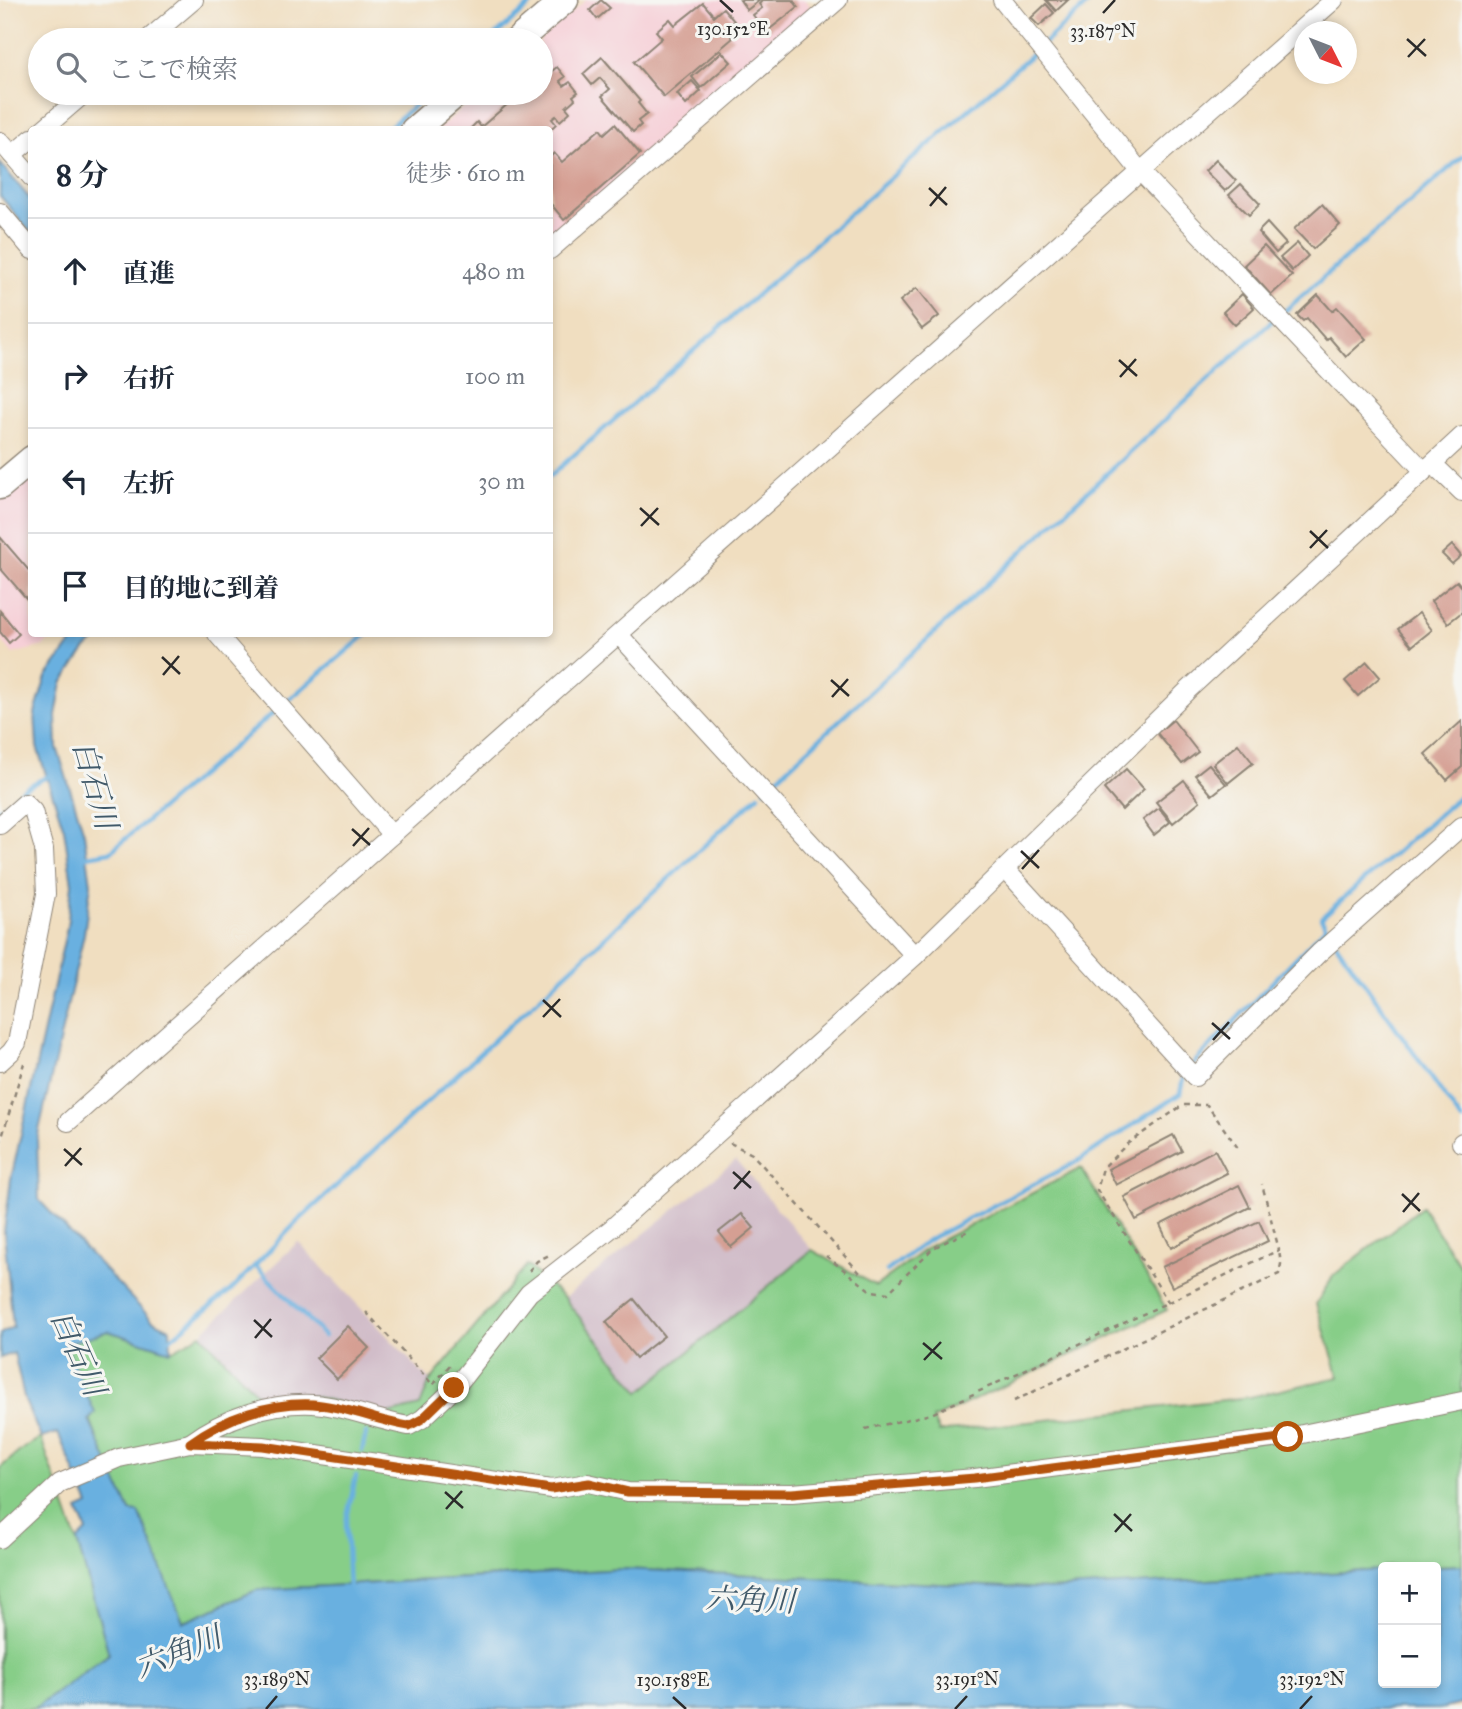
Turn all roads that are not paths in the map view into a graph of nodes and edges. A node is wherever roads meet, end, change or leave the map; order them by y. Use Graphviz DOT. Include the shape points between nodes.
graph roads {
  1 [pos="194,0"];
  2 [pos="565,0"];
  3 [pos="838,0"];
  4 [pos="1002,0"];
  5 [pos="1334,0"];
  6 [pos="161,28"];
  7 [pos="532,28"];
  8 [pos="71,105"];
  9 [pos="443,105"];
  10 [pos="47,126"];
  11 [pos="419,126"];
  12 [pos="28,140"];
  13 [pos="6,148"];
  14 [pos="1140,171"];
  15 [pos="28,173"];
  16 [pos="0,212"];
  17 [pos="28,245"];
  18 [pos="553,247"];
  19 [pos="1462,436"];
  20 [pos="28,462"];
  21 [pos="1429,467"];
  22 [pos="0,486"];
  23 [pos="1462,492"];
  24 [pos="619,635"];
  25 [pos="220,637"];
  26 [pos="0,825"];
  27 [pos="1462,826"];
  28 [pos="392,835"];
  29 [pos="1005,869"];
  30 [pos="915,956"];
  31 [pos="0,1062"];
  32 [pos="68,1122"];
  33 [pos="1462,1401"];
  34 [pos="190,1443"];
  35 [pos="0,1539"];
  1 -- 6 [label="street"];
  2 -- 7 [label="main road"];
  3 -- 18 [label="street"];
  4 -- 14 [label="street"];
  5 -- 14 [label="street"];
  8 -- 10 [label="street"];
  9 -- 11 [label="main road"];
  12 -- 13 [label="street"];
  13 -- 15 [label="street"];
  14 -- 21 [label="street"];
  14 -- 24 [label="street"];
  16 -- 17 [label="street"];
  19 -- 21 [label="street"];
  20 -- 22 [label="main road"];
  21 -- 23 [label="street"];
  21 -- 29 [label="street" via="1187,691"];
  24 -- 28 [label="street"];
  24 -- 30 [label="street"];
  25 -- 28 [label="street"];
  26 -- 31 [label="street" via="25,803 33,811 44,849 46,894 18,1043"];
  27 -- 29 [label="street" via="1325,947 1195,1077"];
  28 -- 32 [label="street"];
  29 -- 30 [label="street"];
  30 -- 34 [label="street" via="612,1228 528,1293 454,1388 422,1419 409,1426 313,1404 264,1408"];
  33 -- 34 [label="street" via="1288,1437 975,1478 792,1493 628,1492 589,1483 551,1489 263,1446"];
  34 -- 35 [label="street" via="119,1458 60,1483"];
}
